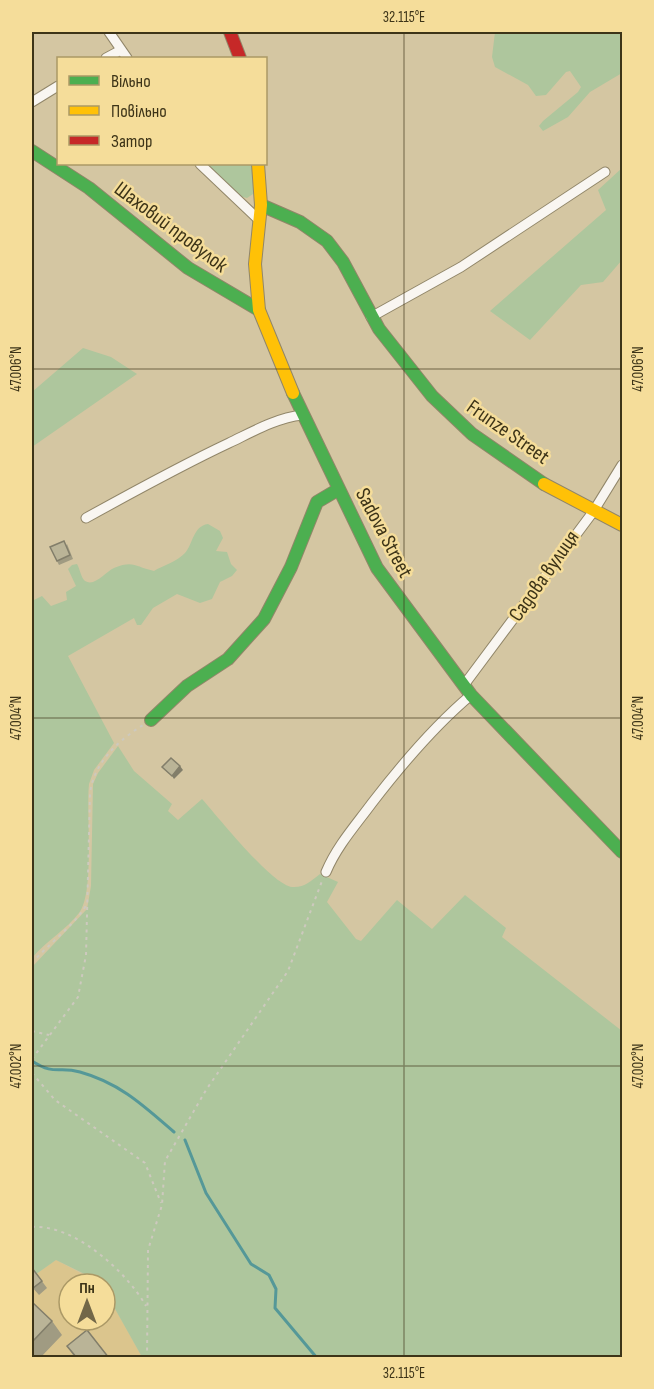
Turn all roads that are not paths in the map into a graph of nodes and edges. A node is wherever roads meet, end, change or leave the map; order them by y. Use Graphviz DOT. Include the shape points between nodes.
graph roads {
  1 [pos="109,32"];
  2 [pos="230,32"];
  3 [pos="121,50"];
  4 [pos="108,57"];
  5 [pos="126,57"];
  6 [pos="240,57"];
  7 [pos="57,87"];
  8 [pos="32,102"];
  9 [pos="32,151"];
  10 [pos="201,165"];
  11 [pos="258,165"];
  12 [pos="605,172"];
  13 [pos="261,205"];
  14 [pos="259,220"];
  15 [pos="259,310"];
  16 [pos="371,317"];
  17 [pos="302,415"];
  18 [pos="622,465"];
  19 [pos="339,489"];
  20 [pos="593,512"];
  21 [pos="86,518"];
  22 [pos="622,525"];
  23 [pos="467,690"];
  24 [pos="151,720"];
  25 [pos="622,852"];
  26 [pos="326,872"];
  1 -- 3 [label="street"];
  2 -- 6 [label="street"];
  3 -- 4 [label="street"];
  3 -- 5 [label="street"];
  7 -- 8 [label="street"];
  9 -- 15 [label="street, Шаховий провулок" via="80,182 188,267"];
  10 -- 14 [label="street"];
  11 -- 13 [label="street, Sadova Street"];
  12 -- 16 [label="street" via="461,267"];
  13 -- 14 [label="street, Sadova Street"];
  13 -- 16 [label="street, Frunze Street" via="305,226 335,249"];
  14 -- 15 [label="street, Sadova Street" via="255,264"];
  15 -- 17 [label="street, Sadova Street"];
  16 -- 20 [label="street, Frunze Street" via="456,422 488,448"];
  17 -- 19 [label="street, Sadova Street"];
  17 -- 21 [label="street" via="247,434"];
  18 -- 20 [label="street, Садова вулиця"];
  19 -- 23 [label="street, Sadova Street" via="377,568"];
  19 -- 24 [label="street" via="317,502 291,567 264,619 228,659 187,686"];
  20 -- 22 [label="street, Frunze Street"];
  20 -- 23 [label="street, Садова вулиця"];
  23 -- 25 [label="street, Sadova Street"];
  23 -- 26 [label="street, Садова вулиця" via="341,843"];
}
